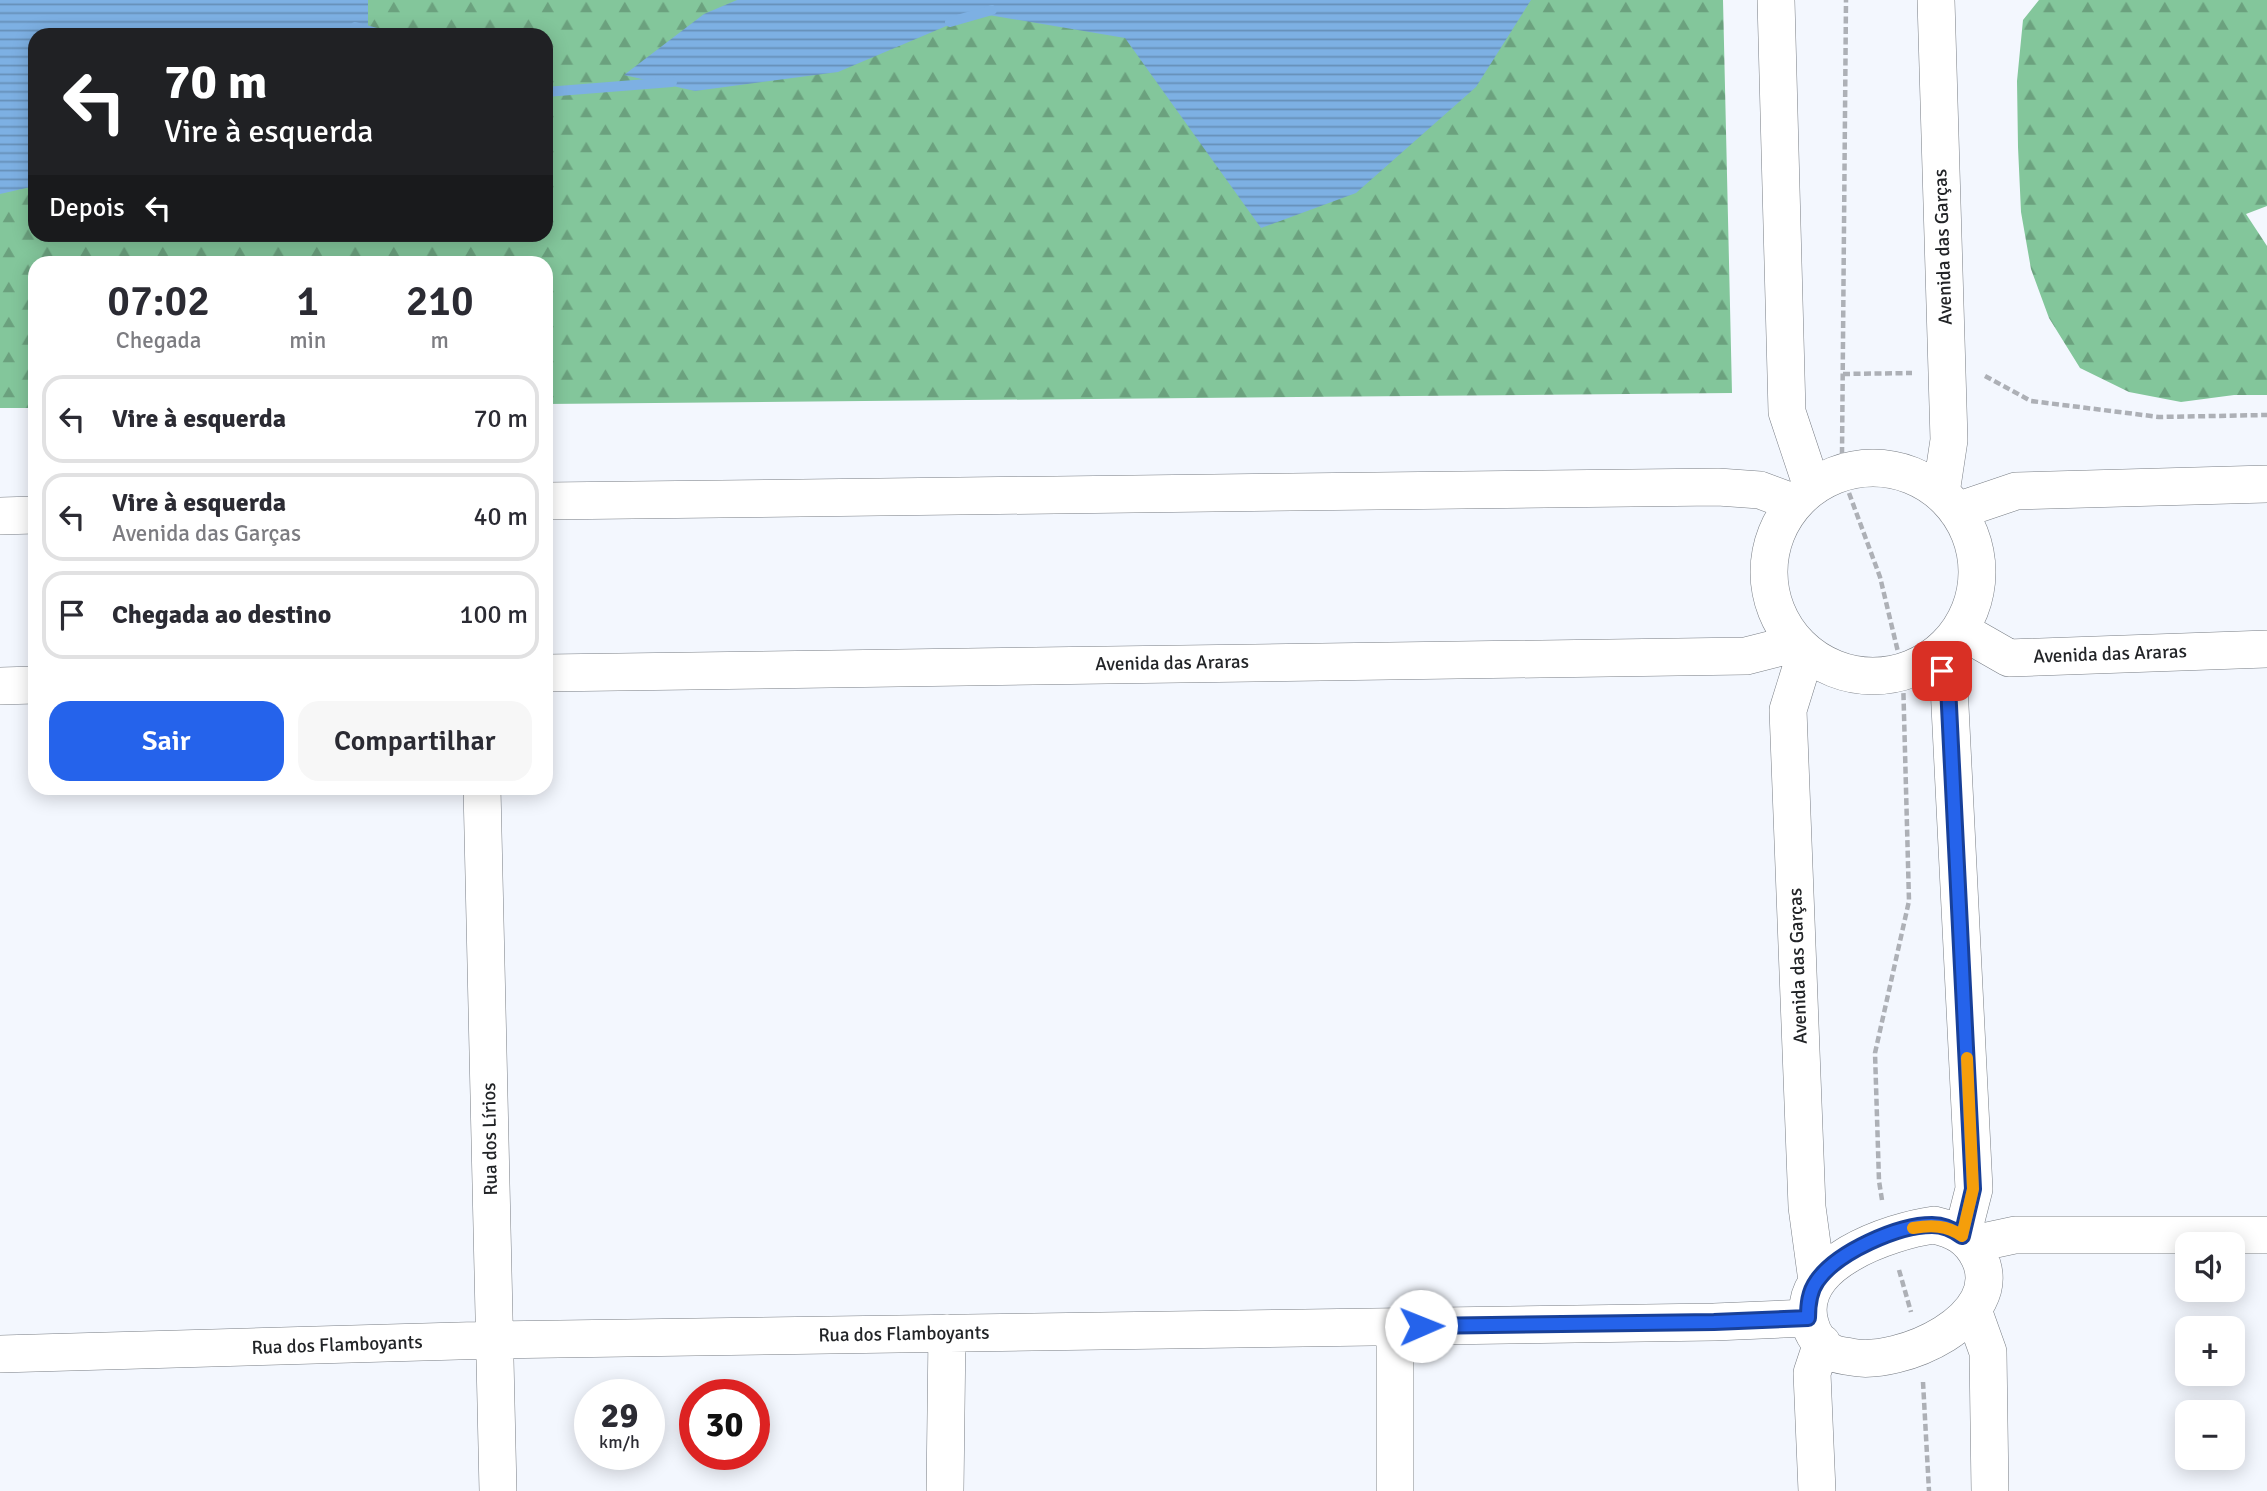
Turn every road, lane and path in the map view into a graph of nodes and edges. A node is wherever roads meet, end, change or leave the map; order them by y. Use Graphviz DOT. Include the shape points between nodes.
graph roads {
  1 [pos="1776,0"];
  2 [pos="1846,0"];
  3 [pos="1936,0"];
  4 [pos="1979,372"];
  5 [pos="2267,415"];
  6 [pos="2267,484"];
  7 [pos="1816,488"];
  8 [pos="553,501"];
  9 [pos="1949,502"];
  10 [pos="28,515"];
  11 [pos="0,516"];
  12 [pos="1948,643"];
  13 [pos="1802,648"];
  14 [pos="2267,649"];
  15 [pos="1903,672"];
  16 [pos="553,673"];
  17 [pos="28,685"];
  18 [pos="0,686"];
  19 [pos="482,795"];
  20 [pos="1888,1234"];
  21 [pos="2267,1235"];
  22 [pos="1968,1240"];
  23 [pos="1817,1281"];
  24 [pos="1973,1310"];
  25 [pos="1395,1327"];
  26 [pos="1815,1330"];
  27 [pos="947,1333"];
  28 [pos="495,1340"];
  29 [pos="1920,1346"];
  30 [pos="0,1354"];
  31 [pos="498,1491"];
  32 [pos="945,1491"];
  33 [pos="1395,1491"];
  34 [pos="1817,1491"];
  35 [pos="1929,1491"];
  36 [pos="1990,1491"];
  1 -- 7 [label="street" via="1787,412"];
  2 -- 7 [label="path"];
  3 -- 9 [label="street, Avenida das Garças"];
  4 -- 5 [label="path" via="2031,401 2159,417"];
  6 -- 9 [label="street" via="2016,491"];
  7 -- 8 [label="street"];
  7 -- 9 [label="street" via="1854,469 1878,468 1922,480"];
  7 -- 13 [label="street" via="1776,536 1771,554 1777,611"];
  7 -- 15 [label="path" via="1880,577"];
  9 -- 12 [label="street" via="1968,529 1978,570 1970,612"];
  10 -- 11 [label="street"];
  12 -- 14 [label="street, Avenida das Araras" via="2008,658"];
  12 -- 15 [label="street" via="1916,668"];
  12 -- 22 [label="street" via="1973,1189"];
  13 -- 15 [label="street" via="1847,674 1871,677"];
  13 -- 16 [label="street, Avenida das Araras" via="1746,656"];
  13 -- 23 [label="street, Avenida das Garças" via="1788,710 1807,1207"];
  15 -- 20 [label="path" via="1909,901 1875,1053 1879,1181"];
  17 -- 18 [label="street"];
  19 -- 28 [label="street, Rua dos Lírios"];
  20 -- 22 [label="street" via="1934,1225 1955,1230"];
  20 -- 23 [label="street" via="1863,1245"];
  20 -- 29 [label="path"];
  21 -- 22 [label="street" via="2015,1235"];
  22 -- 24 [label="street" via="1982,1264 1985,1285"];
  23 -- 26 [label="street" via="1808,1303"];
  24 -- 29 [label="street" via="1958,1327"];
  24 -- 36 [label="street" via="1988,1352"];
  25 -- 26 [label="street, Rua dos Flamboyants" via="1714,1322"];
  25 -- 27 [label="street, Rua dos Flamboyants"];
  25 -- 33 [label="street"];
  26 -- 29 [label="street" via="1831,1353 1862,1359"];
  26 -- 34 [label="street" via="1812,1373"];
  27 -- 28 [label="street, Rua dos Flamboyants"];
  27 -- 32 [label="street"];
  28 -- 30 [label="street, Rua dos Flamboyants"];
  28 -- 31 [label="street, Rua dos Lírios"];
  29 -- 35 [label="path"];
}
